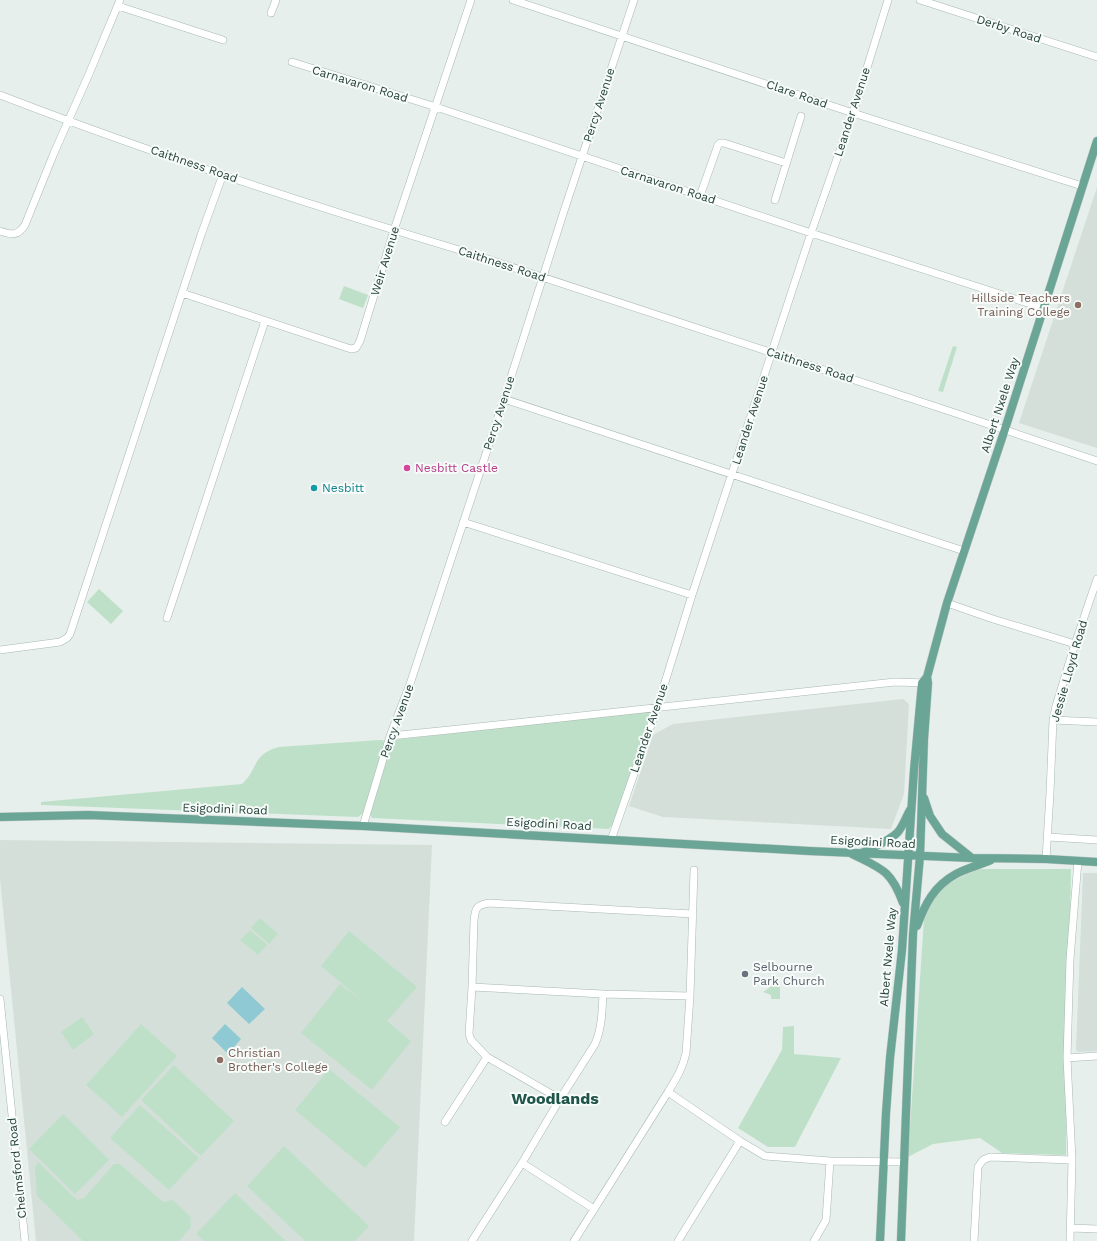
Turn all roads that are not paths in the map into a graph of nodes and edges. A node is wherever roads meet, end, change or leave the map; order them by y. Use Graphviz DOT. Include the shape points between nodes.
graph roads {
  1 [pos="276,0"];
  2 [pos="471,0"];
  3 [pos="513,0"];
  4 [pos="634,0"];
  5 [pos="888,0"];
  6 [pos="920,0"];
  7 [pos="119,3"];
  8 [pos="271,13"];
  9 [pos="622,37"];
  10 [pos="223,40"];
  11 [pos="1097,57"];
  12 [pos="292,62"];
  13 [pos="0,95"];
  14 [pos="436,107"];
  15 [pos="853,113"];
  16 [pos="801,116"];
  17 [pos="68,121"];
  18 [pos="1097,141"];
  19 [pos="582,156"];
  20 [pos="786,163"];
  21 [pos="223,174"];
  22 [pos="1082,186"];
  23 [pos="700,196"];
  24 [pos="775,200"];
  25 [pos="394,230"];
  26 [pos="0,231"];
  27 [pos="811,233"];
  28 [pos="542,278"];
  29 [pos="182,293"];
  30 [pos="1043,308"];
  31 [pos="265,320"];
  32 [pos="772,353"];
  33 [pos="504,399"];
  34 [pos="1005,429"];
  35 [pos="1097,461"];
  36 [pos="733,475"];
  37 [pos="463,522"];
  38 [pos="964,552"];
  39 [pos="1097,579"];
  40 [pos="692,595"];
  41 [pos="947,603"];
  42 [pos="167,618"];
  43 [pos="1075,644"];
  44 [pos="0,650"];
  45 [pos="926,681"];
  46 [pos="657,708"];
  47 [pos="1053,720"];
  48 [pos="1097,722"];
  49 [pos="390,736"];
  50 [pos="922,794"];
  51 [pos="912,806"];
  52 [pos="0,817"];
  53 [pos="363,826"];
  54 [pos="1048,837"];
  55 [pos="611,840"];
  56 [pos="1097,840"];
  57 [pos="848,852"];
  58 [pos="862,853"];
  59 [pos="908,855"];
  60 [pos="920,856"];
  61 [pos="972,858"];
  62 [pos="996,859"];
  63 [pos="1046,859"];
  64 [pos="1078,861"];
  65 [pos="1097,862"];
  66 [pos="694,870"];
  67 [pos="904,908"];
  68 [pos="692,914"];
  69 [pos="913,934"];
  70 [pos="472,987"];
  71 [pos="603,994"];
  72 [pos="690,996"];
  73 [pos="0,999"];
  74 [pos="0,1004"];
  75 [pos="1097,1056"];
  76 [pos="486,1057"];
  77 [pos="1067,1058"];
  78 [pos="668,1092"];
  79 [pos="560,1099"];
  80 [pos="445,1122"];
  81 [pos="740,1141"];
  82 [pos="1072,1160"];
  83 [pos="830,1161"];
  84 [pos="883,1161"];
  85 [pos="904,1162"];
  86 [pos="522,1163"];
  87 [pos="594,1209"];
  88 [pos="1071,1228"];
  89 [pos="1097,1229"];
  90 [pos="25,1241"];
  91 [pos="472,1241"];
  92 [pos="574,1241"];
  93 [pos="678,1241"];
  94 [pos="814,1241"];
  95 [pos="880,1241"];
  96 [pos="901,1241"];
  97 [pos="974,1241"];
  98 [pos="1070,1241"];
  1 -- 8 [label="street"];
  2 -- 14 [label="street, Weir Avenue"];
  3 -- 9 [label="street, Clare Road"];
  4 -- 9 [label="street, Percy Avenue"];
  5 -- 15 [label="street, Leander Avenue"];
  6 -- 11 [label="street, Derby Road"];
  7 -- 10 [label="street"];
  7 -- 17 [label="street"];
  9 -- 15 [label="street, Clare Road"];
  9 -- 19 [label="street, Percy Avenue"];
  12 -- 14 [label="street, Carnavaron Road"];
  13 -- 17 [label="street, Caithness Road"];
  14 -- 19 [label="street, Carnavaron Road"];
  14 -- 25 [label="street, Weir Avenue"];
  15 -- 22 [label="street, Clare Road"];
  15 -- 27 [label="street, Leander Avenue"];
  16 -- 20 [label="street"];
  17 -- 21 [label="street, Caithness Road"];
  17 -- 26 [label="street" via="25,225 17,233 10,235"];
  18 -- 22 [label="main road, Albert Nxele Way"];
  19 -- 23 [label="street, Carnavaron Road"];
  19 -- 28 [label="street, Percy Avenue"];
  20 -- 23 [label="street" via="720,142"];
  20 -- 24 [label="street"];
  21 -- 25 [label="street, Caithness Road"];
  21 -- 29 [label="street"];
  22 -- 30 [label="main road, Albert Nxele Way"];
  23 -- 27 [label="street, Carnavaron Road"];
  25 -- 28 [label="street, Caithness Road"];
  25 -- 31 [label="street, Weir Avenue" via="356,348 351,349"];
  27 -- 30 [label="street, Carnavaron Road"];
  27 -- 32 [label="street, Leander Avenue"];
  28 -- 32 [label="street, Caithness Road"];
  28 -- 33 [label="street, Percy Avenue"];
  29 -- 31 [label="street, Weir Avenue"];
  29 -- 44 [label="street" via="70,634 60,642"];
  30 -- 34 [label="main road, Albert Nxele Way"];
  31 -- 42 [label="street"];
  32 -- 34 [label="street, Caithness Road"];
  32 -- 36 [label="street, Leander Avenue"];
  33 -- 36 [label="street"];
  33 -- 37 [label="street, Percy Avenue"];
  34 -- 35 [label="street, Caithness Road"];
  34 -- 38 [label="main road, Albert Nxele Way"];
  36 -- 38 [label="street"];
  36 -- 40 [label="street, Leander Avenue"];
  37 -- 40 [label="street"];
  37 -- 49 [label="street, Percy Avenue" via="410,684"];
  38 -- 41 [label="main road, Albert Nxele Way"];
  39 -- 43 [label="street, Jessie Lloyd Road"];
  40 -- 46 [label="street, Leander Avenue"];
  41 -- 43 [label="street"];
  41 -- 45 [label="main road, Albert Nxele Way"];
  43 -- 47 [label="street, Jessie Lloyd Road"];
  45 -- 46 [label="street"];
  45 -- 50 [label="main road, Albert Nxele Way"];
  45 -- 51 [label="main road, Albert Nxele Way" via="914,770"];
  46 -- 49 [label="street"];
  46 -- 55 [label="street, Leander Avenue"];
  47 -- 48 [label="street"];
  47 -- 54 [label="street, Jessie Lloyd Road"];
  49 -- 53 [label="street, Percy Avenue"];
  50 -- 60 [label="main road, Albert Nxele Way"];
  50 -- 61 [label="main road" via="930,816 942,834"];
  51 -- 58 [label="main road" via="897,832"];
  51 -- 59 [label="main road, Albert Nxele Way"];
  52 -- 53 [label="main road, Esigodini Road" via="88,815"];
  53 -- 55 [label="main road, Esigodini Road"];
  54 -- 56 [label="street"];
  54 -- 63 [label="street, Jessie Lloyd Road"];
  55 -- 57 [label="main road, Esigodini Road"];
  57 -- 58 [label="main road, Esigodini Road"];
  57 -- 67 [label="main road" via="886,872 898,888"];
  58 -- 59 [label="main road, Esigodini Road"];
  59 -- 60 [label="main road, Esigodini Road"];
  59 -- 67 [label="main road, Albert Nxele Way"];
  60 -- 61 [label="main road, Esigodini Road"];
  60 -- 69 [label="main road, Albert Nxele Way"];
  61 -- 62 [label="main road, Esigodini Road"];
  62 -- 63 [label="main road, Esigodini Road"];
  62 -- 69 [label="main road" via="957,874 940,886 924,908"];
  63 -- 64 [label="main road, Esigodini Road"];
  64 -- 65 [label="main road, Esigodini Road"];
  64 -- 77 [label="street" via="1070,959"];
  66 -- 68 [label="street"];
  67 -- 84 [label="main road, Albert Nxele Way"];
  68 -- 70 [label="street" via="482,904 474,912"];
  68 -- 72 [label="street"];
  69 -- 85 [label="main road, Albert Nxele Way"];
  70 -- 71 [label="street"];
  70 -- 76 [label="street" via="469,1034"];
  71 -- 72 [label="street"];
  71 -- 79 [label="street" via="601,1026 597,1040"];
  72 -- 78 [label="street" via="686,1053 680,1072"];
  73 -- 74 [label="street, Chelmsford Road"];
  74 -- 90 [label="street, Chelmsford Road"];
  75 -- 77 [label="street"];
  76 -- 79 [label="street"];
  76 -- 80 [label="street"];
  77 -- 82 [label="street"];
  78 -- 81 [label="street"];
  78 -- 87 [label="street"];
  79 -- 86 [label="street"];
  81 -- 83 [label="street" via="765,1156"];
  81 -- 93 [label="street"];
  82 -- 88 [label="street"];
  82 -- 97 [label="street" via="990,1157 980,1162"];
  83 -- 84 [label="street"];
  83 -- 94 [label="street" via="826,1220"];
  84 -- 85 [label="street"];
  84 -- 95 [label="main road, Albert Nxele Way"];
  85 -- 96 [label="main road, Albert Nxele Way"];
  86 -- 87 [label="street"];
  86 -- 91 [label="street"];
  87 -- 92 [label="street"];
  88 -- 89 [label="street"];
  88 -- 98 [label="street"];
}
